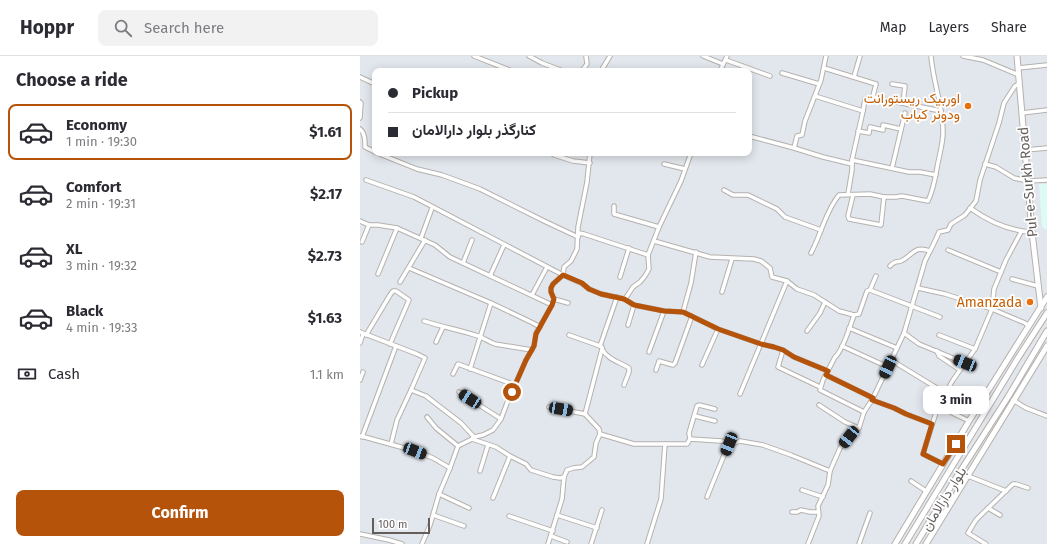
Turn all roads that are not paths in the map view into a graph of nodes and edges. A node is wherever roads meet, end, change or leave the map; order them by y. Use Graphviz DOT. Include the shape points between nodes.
graph roads {
  1 [pos="474,56"];
  2 [pos="529,56"];
  3 [pos="586,56"];
  4 [pos="610,56"];
  5 [pos="703,56"];
  6 [pos="826,56"];
  7 [pos="860,56"];
  8 [pos="931,56"];
  9 [pos="962,56"];
  10 [pos="1017,56"];
  11 [pos="725,60"];
  12 [pos="1047,65"];
  13 [pos="504,68"];
  14 [pos="555,68"];
  15 [pos="584,68"];
  16 [pos="604,68"];
  17 [pos="748,68"];
  18 [pos="824,68"];
  19 [pos="1018,68"];
  20 [pos="752,70"];
  21 [pos="782,73"];
  22 [pos="1019,75"];
  23 [pos="770,76"];
  24 [pos="360,77"];
  25 [pos="854,77"];
  26 [pos="372,83"];
  27 [pos="819,84"];
  28 [pos="892,84"];
  29 [pos="1020,84"];
  30 [pos="815,96"];
  31 [pos="872,97"];
  32 [pos="360,102"];
  33 [pos="903,103"];
  34 [pos="1047,110"];
  35 [pos="863,111"];
  36 [pos="941,111"];
  37 [pos="905,112"];
  38 [pos="1022,113"];
  39 [pos="360,118"];
  40 [pos="360,129"];
  41 [pos="901,130"];
  42 [pos="858,131"];
  43 [pos="752,137"];
  44 [pos="794,148"];
  45 [pos="1047,148"];
  46 [pos="372,150"];
  47 [pos="1026,150"];
  48 [pos="384,156"];
  49 [pos="557,156"];
  50 [pos="590,156"];
  51 [pos="690,156"];
  52 [pos="852,162"];
  53 [pos="590,163"];
  54 [pos="664,164"];
  55 [pos="985,164"];
  56 [pos="892,168"];
  57 [pos="685,169"];
  58 [pos="936,175"];
  59 [pos="366,180"];
  60 [pos="1047,180"];
  61 [pos="1028,181"];
  62 [pos="724,190"];
  63 [pos="848,194"];
  64 [pos="853,195"];
  65 [pos="884,197"];
  66 [pos="614,206"];
  67 [pos="432,208"];
  68 [pos="970,208"];
  69 [pos="360,222"];
  70 [pos="369,225"];
  71 [pos="659,227"];
  72 [pos="397,228"];
  73 [pos="821,230"];
  74 [pos="1021,232"];
  75 [pos="1032,232"];
  76 [pos="578,237"];
  77 [pos="421,238"];
  78 [pos="425,240"];
  79 [pos="472,240"];
  80 [pos="654,241"];
  81 [pos="362,242"];
  82 [pos="504,245"];
  83 [pos="629,248"];
  84 [pos="948,250"];
  85 [pos="930,251"];
  86 [pos="696,252"];
  87 [pos="811,252"];
  88 [pos="648,255"];
  89 [pos="732,259"];
  90 [pos="463,263"];
  91 [pos="890,266"];
  92 [pos="547,267"];
  93 [pos="409,268"];
  94 [pos="1001,272"];
  95 [pos="378,274"];
  96 [pos="563,275"];
  97 [pos="490,276"];
  98 [pos="876,276"];
  99 [pos="620,277"];
  100 [pos="1012,279"];
  101 [pos="787,281"];
  102 [pos="400,282"];
  103 [pos="1038,286"];
  104 [pos="918,288"];
  105 [pos="870,290"];
  106 [pos="722,292"];
  107 [pos="532,295"];
  108 [pos="617,297"];
  109 [pos="1047,298"];
  110 [pos="554,299"];
  111 [pos="624,299"];
  112 [pos="568,302"];
  113 [pos="825,302"];
  114 [pos="491,303"];
  115 [pos="552,305"];
  116 [pos="634,305"];
  117 [pos="912,306"];
  118 [pos="1041,308"];
  119 [pos="992,309"];
  120 [pos="664,311"];
  121 [pos="683,312"];
  122 [pos="1047,313"];
  123 [pos="854,315"];
  124 [pos="692,316"];
  125 [pos="940,317"];
  126 [pos="424,321"];
  127 [pos="628,325"];
  128 [pos="1029,326"];
  129 [pos="443,327"];
  130 [pos="540,327"];
  131 [pos="849,328"];
  132 [pos="718,329"];
  133 [pos="807,331"];
  134 [pos="1047,331"];
  135 [pos="904,333"];
  136 [pos="363,334"];
  137 [pos="569,335"];
  138 [pos="939,335"];
  139 [pos="480,336"];
  140 [pos="436,342"];
  141 [pos="360,343"];
  142 [pos="390,344"];
  143 [pos="761,344"];
  144 [pos="396,346"];
  145 [pos="842,346"];
  146 [pos="1047,346"];
  147 [pos="601,347"];
  148 [pos="897,348"];
  149 [pos="974,349"];
  150 [pos="532,350"];
  151 [pos="783,350"];
  152 [pos="936,351"];
  153 [pos="649,352"];
  154 [pos="891,360"];
  155 [pos="965,363"];
  156 [pos="702,365"];
  157 [pos="888,367"];
  158 [pos="470,369"];
  159 [pos="656,370"];
  160 [pos="960,370"];
  161 [pos="363,372"];
  162 [pos="827,373"];
  163 [pos="453,374"];
  164 [pos="360,380"];
  165 [pos="515,385"];
  166 [pos="624,385"];
  167 [pos="820,387"];
  168 [pos="412,390"];
  169 [pos="459,392"];
  170 [pos="944,393"];
  171 [pos="740,394"];
  172 [pos="1008,397"];
  173 [pos="873,399"];
  174 [pos="1014,400"];
  175 [pos="819,405"];
  176 [pos="938,406"];
  177 [pos="549,407"];
  178 [pos="715,409"];
  179 [pos="864,412"];
  180 [pos="585,414"];
  181 [pos="695,416"];
  182 [pos="1047,416"];
  183 [pos="427,417"];
  184 [pos="501,419"];
  185 [pos="715,421"];
  186 [pos="969,421"];
  187 [pos="932,424"];
  188 [pos="859,428"];
  189 [pos="600,434"];
  190 [pos="361,436"];
  191 [pos="473,438"];
  192 [pos="690,439"];
  193 [pos="391,444"];
  194 [pos="665,444"];
  195 [pos="729,444"];
  196 [pos="488,445"];
  197 [pos="458,446"];
  198 [pos="510,456"];
  199 [pos="943,464"];
  200 [pos="450,468"];
  201 [pos="480,471"];
  202 [pos="830,471"];
  203 [pos="968,476"];
  204 [pos="564,477"];
  205 [pos="911,481"];
  206 [pos="1028,488"];
  207 [pos="802,490"];
  208 [pos="926,491"];
  209 [pos="1006,491"];
  210 [pos="439,494"];
  211 [pos="823,496"];
  212 [pos="707,497"];
  213 [pos="493,498"];
  214 [pos="469,508"];
  215 [pos="988,508"];
  216 [pos="602,510"];
  217 [pos="792,512"];
  218 [pos="818,512"];
  219 [pos="870,513"];
  220 [pos="433,515"];
  221 [pos="558,515"];
  222 [pos="1000,515"];
  223 [pos="509,516"];
  224 [pos="464,526"];
  225 [pos="597,528"];
  226 [pos="553,531"];
  227 [pos="360,534"];
  228 [pos="550,536"];
  229 [pos="567,542"];
  230 [pos="402,544"];
  231 [pos="422,544"];
  232 [pos="548,544"];
  233 [pos="591,544"];
  234 [pos="647,544"];
  235 [pos="808,544"];
  236 [pos="859,544"];
  237 [pos="894,544"];
  238 [pos="905,544"];
  239 [pos="916,544"];
  240 [pos="926,544"];
  241 [pos="986,544"];
  1 -- 13 [label="street"];
  2 -- 14 [label="street"];
  3 -- 15 [label="street" via="587,64"];
  4 -- 16 [label="street"];
  5 -- 11 [label="street"];
  6 -- 18 [label="street"];
  7 -- 25 [label="street"];
  8 -- 36 [label="street"];
  9 -- 22 [label="street" via="983,60"];
  10 -- 19 [label="street, Pul-e-Surkh Road"];
  11 -- 17 [label="street"];
  12 -- 19 [label="street"];
  18 -- 25 [label="street"];
  18 -- 27 [label="street"];
  19 -- 22 [label="street, Pul-e-Surkh Road"];
  20 -- 23 [label="street"];
  21 -- 27 [label="street"];
  22 -- 29 [label="street, Pul-e-Surkh Road"];
  24 -- 26 [label="street"];
  25 -- 31 [label="street" via="876,84"];
  27 -- 30 [label="street"];
  28 -- 33 [label="street" via="905,86"];
  29 -- 38 [label="street, Pul-e-Surkh Road"];
  29 -- 55 [label="street" via="1015,86 1004,103"];
  30 -- 35 [label="street"];
  30 -- 44 [label="street" via="802,135 797,136"];
  31 -- 33 [label="street"];
  31 -- 35 [label="street" via="872,100 865,100"];
  32 -- 39 [label="street"];
  33 -- 36 [label="street"];
  34 -- 38 [label="street"];
  35 -- 42 [label="street"];
  36 -- 58 [label="street" via="943,133"];
  37 -- 41 [label="street"];
  38 -- 47 [label="street, Pul-e-Surkh Road"];
  40 -- 46 [label="street" via="363,131 365,146"];
  41 -- 42 [label="street" via="884,126 883,130 870,127 869,133"];
  41 -- 56 [label="street"];
  42 -- 52 [label="street"];
  43 -- 44 [label="street"];
  44 -- 52 [label="street"];
  45 -- 47 [label="street"];
  47 -- 61 [label="street, Pul-e-Surkh Road"];
  48 -- 76 [label="street" via="480,189"];
  49 -- 53 [label="street"];
  50 -- 53 [label="street"];
  51 -- 57 [label="street"];
  52 -- 56 [label="street"];
  52 -- 63 [label="street"];
  53 -- 76 [label="street"];
  54 -- 57 [label="street"];
  55 -- 61 [label="street" via="996,167 1014,178"];
  55 -- 68 [label="street" via="976,201"];
  56 -- 58 [label="street"];
  57 -- 71 [label="street"];
  58 -- 65 [label="street" via="928,201 902,196"];
  59 -- 67 [label="street" via="414,197"];
  60 -- 61 [label="street"];
  61 -- 75 [label="street, Pul-e-Surkh Road"];
  62 -- 73 [label="street" via="733,195 748,196 777,209 786,217"];
  63 -- 64 [label="street"];
  63 -- 73 [label="street" via="839,195 830,208"];
  64 -- 65 [label="street" via="870,194"];
  64 -- 65 [label="street" via="849,219 881,225"];
  66 -- 71 [label="street" via="614,214"];
  67 -- 77 [label="street"];
  67 -- 82 [label="street"];
  68 -- 74 [label="street" via="982,217"];
  68 -- 85 [label="street" via="965,215 951,224 948,230 939,232"];
  69 -- 70 [label="street"];
  70 -- 72 [label="street"];
  70 -- 81 [label="street"];
  71 -- 80 [label="street"];
  72 -- 77 [label="street"];
  72 -- 95 [label="street"];
  73 -- 87 [label="street"];
  74 -- 75 [label="street"];
  74 -- 94 [label="street"];
  75 -- 103 [label="street, Pul-e-Surkh Road"];
  76 -- 83 [label="street" via="579,233 584,234"];
  76 -- 96 [label="street" via="577,249 571,261 564,266"];
  77 -- 78 [label="street"];
  78 -- 90 [label="street"];
  78 -- 93 [label="street"];
  79 -- 90 [label="street"];
  80 -- 86 [label="street"];
  80 -- 88 [label="street"];
  82 -- 92 [label="street"];
  82 -- 97 [label="street"];
  83 -- 88 [label="street"];
  83 -- 99 [label="street"];
  84 -- 94 [label="street"];
  85 -- 91 [label="street" via="913,251 909,256"];
  85 -- 104 [label="street"];
  86 -- 89 [label="street" via="710,257"];
  86 -- 121 [label="street"];
  88 -- 111 [label="street" via="649,268 646,276"];
  89 -- 101 [label="street" via="761,261 770,268 772,277"];
  89 -- 106 [label="street"];
  90 -- 97 [label="street"];
  92 -- 96 [label="street"];
  92 -- 107 [label="street"];
  93 -- 102 [label="street"];
  93 -- 114 [label="street"];
  94 -- 119 [label="street" via="994,289"];
  96 -- 108 [label="street" via="601,294"];
  96 -- 110 [label="street" via="551,288"];
  97 -- 107 [label="street"];
  98 -- 105 [label="street"];
  100 -- 103 [label="street"];
  101 -- 113 [label="street"];
  101 -- 143 [label="street"];
  103 -- 118 [label="street, Pul-e-Surkh Road"];
  104 -- 117 [label="street"];
  104 -- 119 [label="street"];
  105 -- 117 [label="street"];
  105 -- 123 [label="street" via="865,295 859,314"];
  107 -- 115 [label="street"];
  108 -- 111 [label="street"];
  108 -- 147 [label="street"];
  109 -- 118 [label="street"];
  110 -- 112 [label="street"];
  110 -- 115 [label="street"];
  111 -- 116 [label="street"];
  113 -- 123 [label="street" via="838,311"];
  113 -- 133 [label="street"];
  114 -- 130 [label="street"];
  114 -- 139 [label="street"];
  115 -- 130 [label="street"];
  116 -- 120 [label="street"];
  116 -- 127 [label="street"];
  117 -- 125 [label="street"];
  117 -- 135 [label="street"];
  118 -- 122 [label="street"];
  118 -- 128 [label="street"];
  119 -- 128 [label="street"];
  119 -- 149 [label="street"];
  120 -- 121 [label="street"];
  120 -- 153 [label="street"];
  121 -- 124 [label="street"];
  122 -- 238 [label="street, بلوار دارالامان"];
  123 -- 131 [label="street"];
  124 -- 132 [label="street"];
  124 -- 159 [label="street" via="675,363 673,365 659,361"];
  126 -- 129 [label="street"];
  128 -- 186 [label="street"];
  129 -- 139 [label="street"];
  129 -- 140 [label="street"];
  130 -- 150 [label="street"];
  131 -- 145 [label="street"];
  131 -- 148 [label="street"];
  132 -- 143 [label="street"];
  132 -- 156 [label="street"];
  134 -- 172 [label="street, بلوار دارالامان"];
  135 -- 148 [label="street"];
  135 -- 152 [label="street" via="919,344"];
  136 -- 141 [label="street"];
  136 -- 142 [label="street"];
  136 -- 142 [label="street" via="393,291 396,291 409,300"];
  137 -- 147 [label="street"];
  138 -- 149 [label="street"];
  139 -- 150 [label="street" via="490,343"];
  139 -- 158 [label="street"];
  142 -- 144 [label="street"];
  143 -- 151 [label="street"];
  143 -- 171 [label="street"];
  144 -- 168 [label="street" via="425,358"];
  144 -- 190 [label="street"];
  145 -- 157 [label="street"];
  145 -- 162 [label="street"];
  146 -- 174 [label="street"];
  147 -- 166 [label="street" via="613,360 629,368"];
  147 -- 180 [label="street"];
  148 -- 154 [label="street"];
  149 -- 155 [label="street"];
  150 -- 165 [label="street"];
  151 -- 162 [label="street"];
  151 -- 167 [label="street" via="778,367"];
  152 -- 155 [label="street"];
  152 -- 160 [label="street" via="939,356"];
  154 -- 157 [label="street"];
  154 -- 170 [label="street"];
  155 -- 160 [label="street"];
  157 -- 173 [label="street"];
  158 -- 163 [label="street" via="457,364"];
  158 -- 165 [label="street"];
  160 -- 170 [label="street"];
  161 -- 164 [label="street"];
  162 -- 167 [label="street"];
  162 -- 173 [label="street"];
  165 -- 184 [label="street"];
  167 -- 179 [label="street" via="820,390"];
  168 -- 191 [label="street" via="426,396 461,423"];
  168 -- 193 [label="street" via="397,420"];
  169 -- 184 [label="street"];
  170 -- 176 [label="street"];
  172 -- 174 [label="street"];
  172 -- 239 [label="street, بلوار دارالامان"];
  173 -- 179 [label="street"];
  173 -- 187 [label="street"];
  174 -- 182 [label="street"];
  174 -- 203 [label="street"];
  175 -- 188 [label="street"];
  176 -- 186 [label="street"];
  176 -- 187 [label="street"];
  177 -- 180 [label="street"];
  178 -- 181 [label="street" via="698,405"];
  179 -- 188 [label="street"];
  180 -- 189 [label="street" via="600,429"];
  181 -- 185 [label="street"];
  181 -- 192 [label="street" via="689,433"];
  183 -- 197 [label="street"];
  184 -- 191 [label="street" via="493,430"];
  186 -- 199 [label="street"];
  187 -- 199 [label="street" via="923,454"];
  188 -- 202 [label="street" via="840,448"];
  189 -- 194 [label="street" via="634,444"];
  189 -- 204 [label="street" via="594,457 582,467 567,470"];
  190 -- 193 [label="street"];
  191 -- 196 [label="street"];
  191 -- 197 [label="street"];
  192 -- 194 [label="street" via="687,444"];
  192 -- 195 [label="street"];
  193 -- 200 [label="street" via="433,458"];
  194 -- 234 [label="street" via="661,499"];
  195 -- 202 [label="street" via="740,441 763,446"];
  195 -- 212 [label="street"];
  196 -- 198 [label="street"];
  196 -- 201 [label="street"];
  197 -- 200 [label="street"];
  198 -- 204 [label="street" via="541,474 553,478"];
  198 -- 213 [label="street"];
  199 -- 208 [label="street"];
  200 -- 210 [label="street"];
  202 -- 211 [label="street"];
  203 -- 209 [label="street"];
  203 -- 240 [label="street"];
  204 -- 221 [label="street"];
  205 -- 208 [label="street"];
  206 -- 209 [label="street" via="1013,484"];
  207 -- 211 [label="street"];
  208 -- 237 [label="street"];
  209 -- 215 [label="street"];
  210 -- 214 [label="street"];
  210 -- 220 [label="street"];
  211 -- 218 [label="street"];
  215 -- 222 [label="street"];
  215 -- 241 [label="street" via="968,532"];
  216 -- 225 [label="street"];
  217 -- 218 [label="street"];
  218 -- 235 [label="street" via="819,516"];
  219 -- 236 [label="street"];
  220 -- 224 [label="street"];
  220 -- 231 [label="street"];
  221 -- 225 [label="street"];
  221 -- 226 [label="street"];
  223 -- 226 [label="street"];
  225 -- 233 [label="street"];
  226 -- 228 [label="street"];
  227 -- 230 [label="street"];
  228 -- 229 [label="street"];
  228 -- 232 [label="street"];
}
